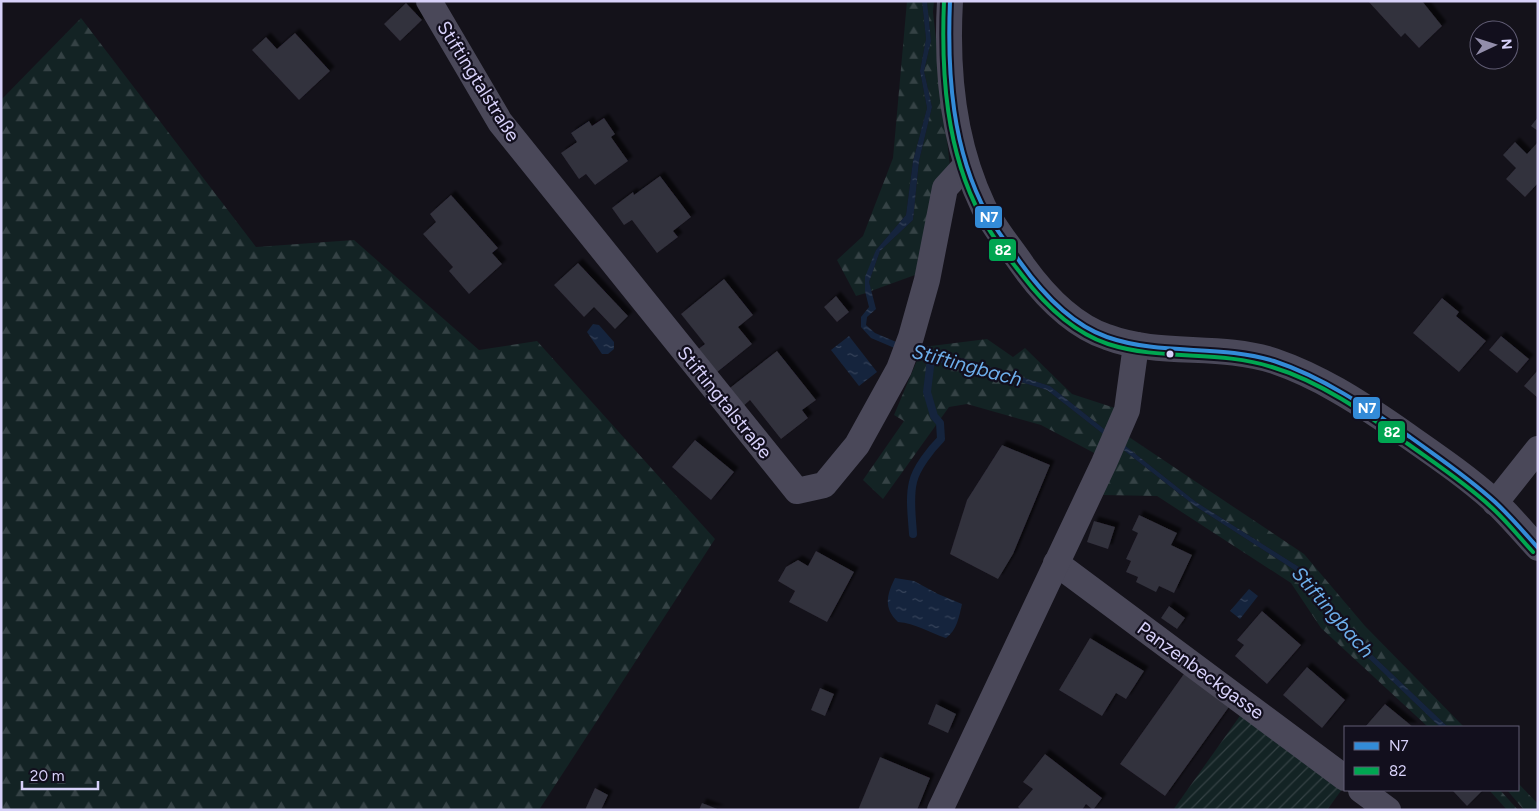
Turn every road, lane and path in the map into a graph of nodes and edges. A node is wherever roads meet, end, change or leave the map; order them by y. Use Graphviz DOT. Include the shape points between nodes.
graph roads {
  1 [pos="429,1"];
  2 [pos="950,1"];
  3 [pos="966,165"];
  4 [pos="1136,346"];
  5 [pos="1538,449"];
  6 [pos="1495,503"];
  7 [pos="1538,548"];
  8 [pos="1056,554"];
  9 [pos="1344,777"];
  10 [pos="1362,791"];
  11 [pos="940,810"];
  12 [pos="1388,810"];
  1 -- 3 [label="street, Stiftingtalstraße" via="500,122 797,491 824,485 830,478 857,445 899,369 927,280 945,188"];
  2 -- 3 [label="street" via="953,106"];
  3 -- 4 [label="street" via="984,208 1035,282 1064,312 1082,325"];
  4 -- 6 [label="street" via="1229,351 1258,356 1299,372 1331,386 1440,458"];
  4 -- 8 [label="street" via="1127,410 1104,463"];
  5 -- 6 [label="street"];
  6 -- 7 [label="street"];
  8 -- 9 [label="street, Panzenbeckgasse"];
  8 -- 11 [label="street"];
  10 -- 12 [label="street"];
}
